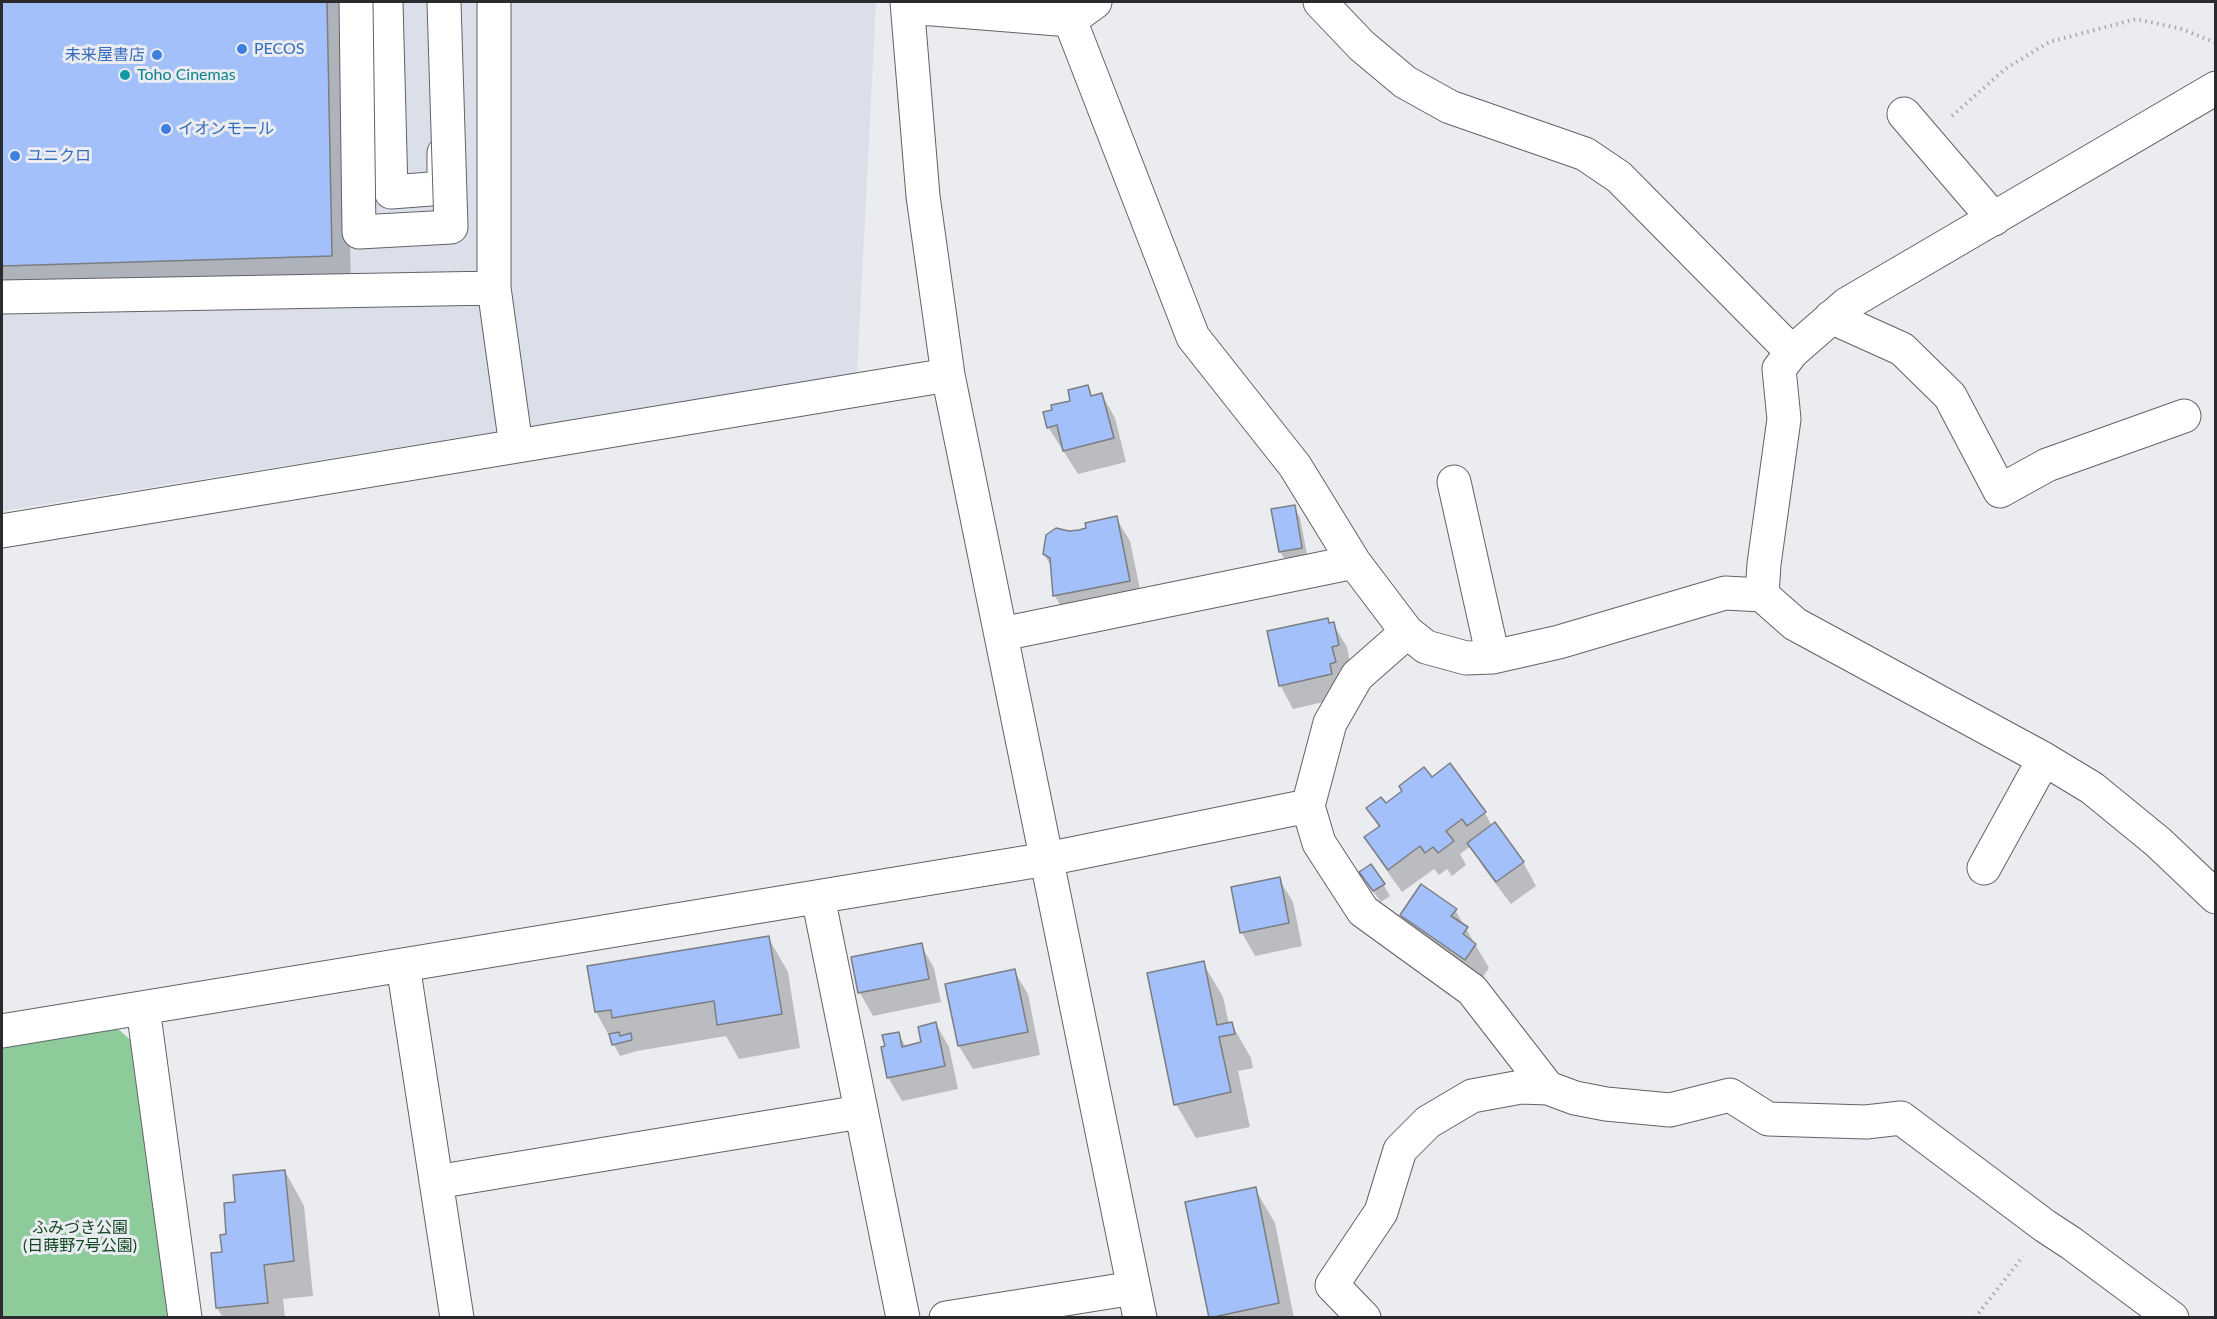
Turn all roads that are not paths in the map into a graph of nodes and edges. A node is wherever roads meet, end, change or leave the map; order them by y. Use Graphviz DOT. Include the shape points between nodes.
graph roads {
  1 [pos="356,2"];
  2 [pos="386,2"];
  3 [pos="444,2"];
  4 [pos="494,2"];
  5 [pos="1320,2"];
  6 [pos="908,4"];
  7 [pos="1082,11"];
  8 [pos="2216,88"];
  9 [pos="1904,114"];
  10 [pos="1994,219"];
  11 [pos="494,288"];
  12 [pos="2,297"];
  13 [pos="1831,317"];
  14 [pos="1792,352"];
  15 [pos="948,375"];
  16 [pos="2184,416"];
  17 [pos="516,446"];
  18 [pos="1454,482"];
  19 [pos="2,531"];
  20 [pos="1354,562"];
  21 [pos="1762,595"];
  22 [pos="1407,632"];
  23 [pos="1002,634"];
  24 [pos="1493,657"];
  25 [pos="2044,759"];
  26 [pos="1308,806"];
  27 [pos="1047,859"];
  28 [pos="1984,868"];
  29 [pos="818,897"];
  30 [pos="2216,897"];
  31 [pos="403,965"];
  32 [pos="143,1008"];
  33 [pos="2,1031"];
  34 [pos="1548,1088"];
  35 [pos="860,1112"];
  36 [pos="436,1182"];
  37 [pos="1137,1303"];
  38 [pos="185,1317"];
  39 [pos="457,1317"];
  40 [pos="903,1317"];
  41 [pos="946,1317"];
  42 [pos="1364,1317"];
  43 [pos="2172,1317"];
  1 -- 3 [label="street, bridge" via="359,232 451,227"];
  2 -- 3 [label="street" via="392,192 444,188"];
  4 -- 11 [label="street"];
  5 -- 14 [label="street" via="1362,46 1405,82 1450,107 1585,154 1619,177"];
  6 -- 7 [label="street"];
  6 -- 15 [label="street" via="923,196"];
  7 -- 20 [label="street" via="1193,337 1295,466"];
  8 -- 10 [label="street"];
  9 -- 10 [label="street"];
  10 -- 13 [label="street"];
  11 -- 12 [label="street"];
  11 -- 17 [label="street"];
  13 -- 14 [label="street"];
  13 -- 16 [label="street" via="1902,349 1950,396 2000,491 2047,465"];
  14 -- 21 [label="street" via="1779,369 1784,419"];
  15 -- 17 [label="street"];
  15 -- 23 [label="street"];
  17 -- 19 [label="street"];
  18 -- 24 [label="street"];
  20 -- 22 [label="street"];
  20 -- 23 [label="street"];
  21 -- 24 [label="street" via="1725,593 1560,642"];
  21 -- 25 [label="street" via="1795,624"];
  22 -- 24 [label="street" via="1426,647 1466,658"];
  22 -- 26 [label="street" via="1357,676 1330,723"];
  23 -- 27 [label="street"];
  25 -- 28 [label="street"];
  25 -- 30 [label="street" via="2092,788 2158,842"];
  26 -- 27 [label="street"];
  26 -- 34 [label="street" via="1319,843 1363,911 1472,990"];
  27 -- 29 [label="street"];
  27 -- 37 [label="street"];
  29 -- 31 [label="street"];
  29 -- 35 [label="street"];
  31 -- 32 [label="street"];
  31 -- 36 [label="street"];
  32 -- 33 [label="street"];
  32 -- 38 [label="street"];
  34 -- 42 [label="street" via="1521,1087 1472,1096 1428,1122 1400,1150 1381,1212 1332,1285"];
  34 -- 43 [label="street" via="1606,1104 1670,1110 1730,1095 1768,1119 1866,1122 1901,1118"];
  35 -- 36 [label="street"];
  35 -- 40 [label="street"];
  36 -- 39 [label="street"];
  37 -- 41 [label="street"];
}
